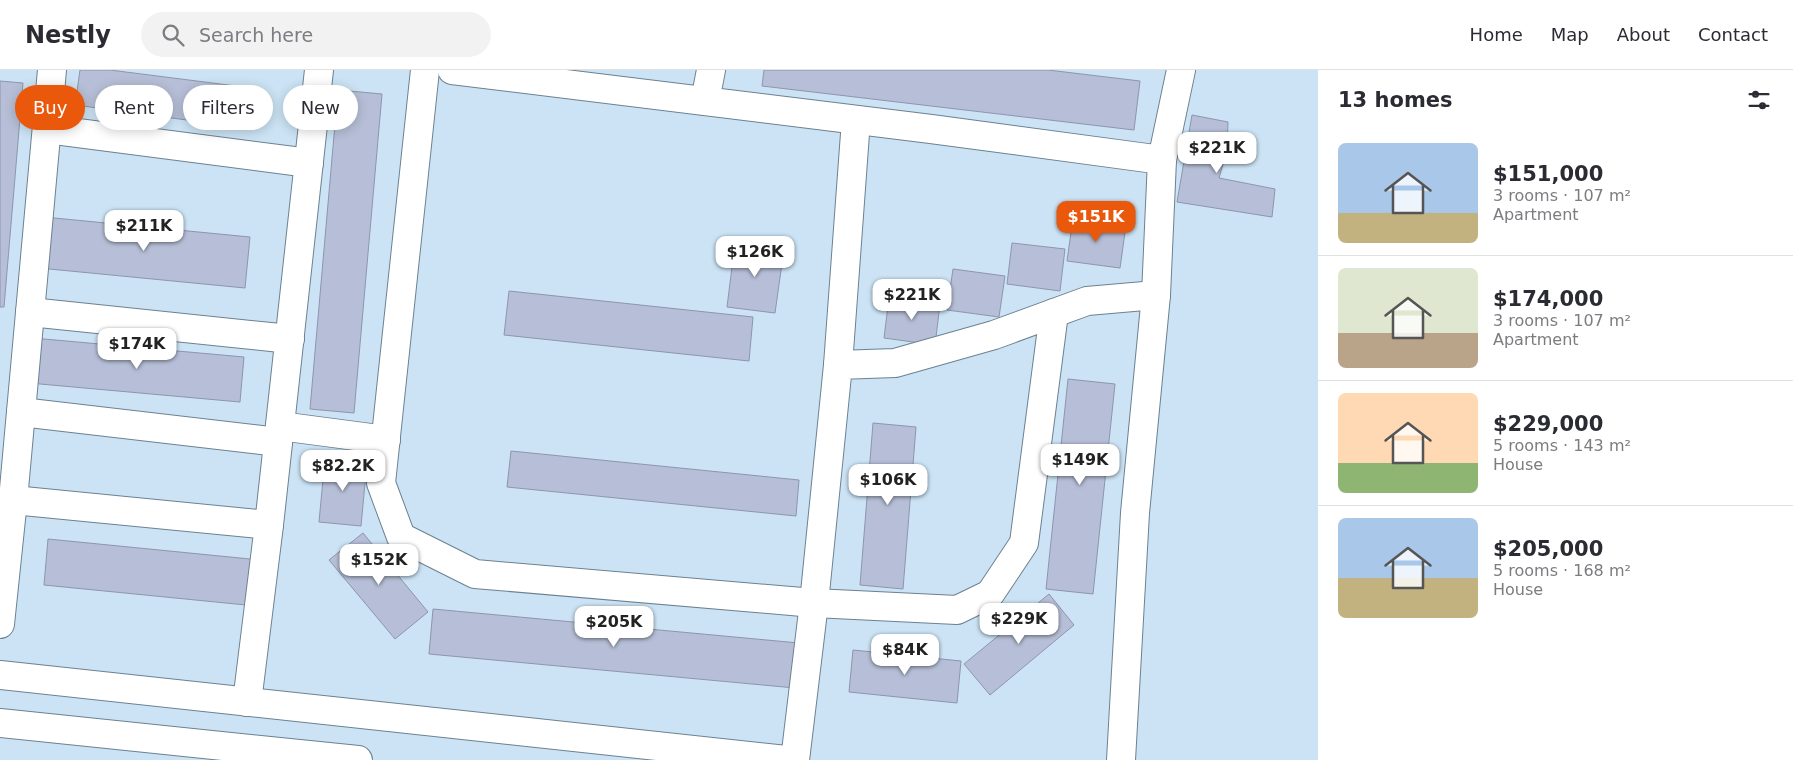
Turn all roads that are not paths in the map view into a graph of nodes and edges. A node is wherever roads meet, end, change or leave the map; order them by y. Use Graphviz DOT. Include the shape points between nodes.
graph roads {
  1 [pos="52,70"];
  2 [pos="319,70"];
  3 [pos="425,70"];
  4 [pos="452,70"];
  5 [pos="712,70"];
  6 [pos="1181,70"];
  7 [pos="51,85"];
  8 [pos="705,101"];
  9 [pos="856,120"];
  10 [pos="47,130"];
  11 [pos="55,130"];
  12 [pos="1162,160"];
  13 [pos="309,163"];
  14 [pos="1156,295"];
  15 [pos="30,312"];
  16 [pos="1054,313"];
  17 [pos="290,339"];
  18 [pos="838,365"];
  19 [pos="21,412"];
  20 [pos="279,434"];
  21 [pos="386,440"];
  22 [pos="13,500"];
  23 [pos="269,525"];
  24 [pos="814,603"];
  25 [pos="0,624"];
  26 [pos="0,675"];
  27 [pos="247,702"];
  28 [pos="0,723"];
  29 [pos="358,760"];
  30 [pos="786,760"];
  31 [pos="794,760"];
  32 [pos="1121,760"];
  1 -- 7 [label="street"];
  2 -- 13 [label="street"];
  3 -- 21 [label="street"];
  4 -- 8 [label="street"];
  5 -- 8 [label="street"];
  6 -- 12 [label="street"];
  8 -- 9 [label="street"];
  9 -- 12 [label="street"];
  9 -- 18 [label="street"];
  10 -- 15 [label="street"];
  11 -- 13 [label="street"];
  12 -- 14 [label="street"];
  13 -- 17 [label="street"];
  14 -- 16 [label="street" via="1087,301"];
  14 -- 32 [label="street" via="1135,513"];
  15 -- 17 [label="street"];
  15 -- 19 [label="street"];
  16 -- 18 [label="street" via="994,335 896,363"];
  16 -- 24 [label="street" via="1024,544 990,594 957,610"];
  17 -- 20 [label="street"];
  18 -- 24 [label="street"];
  19 -- 20 [label="street"];
  19 -- 22 [label="street"];
  20 -- 21 [label="street"];
  20 -- 23 [label="street"];
  21 -- 24 [label="street" via="381,483 401,537 475,574"];
  22 -- 23 [label="street"];
  22 -- 25 [label="street"];
  23 -- 27 [label="street"];
  24 -- 31 [label="street"];
  26 -- 27 [label="street"];
  27 -- 30 [label="street"];
  28 -- 29 [label="street"];
}
